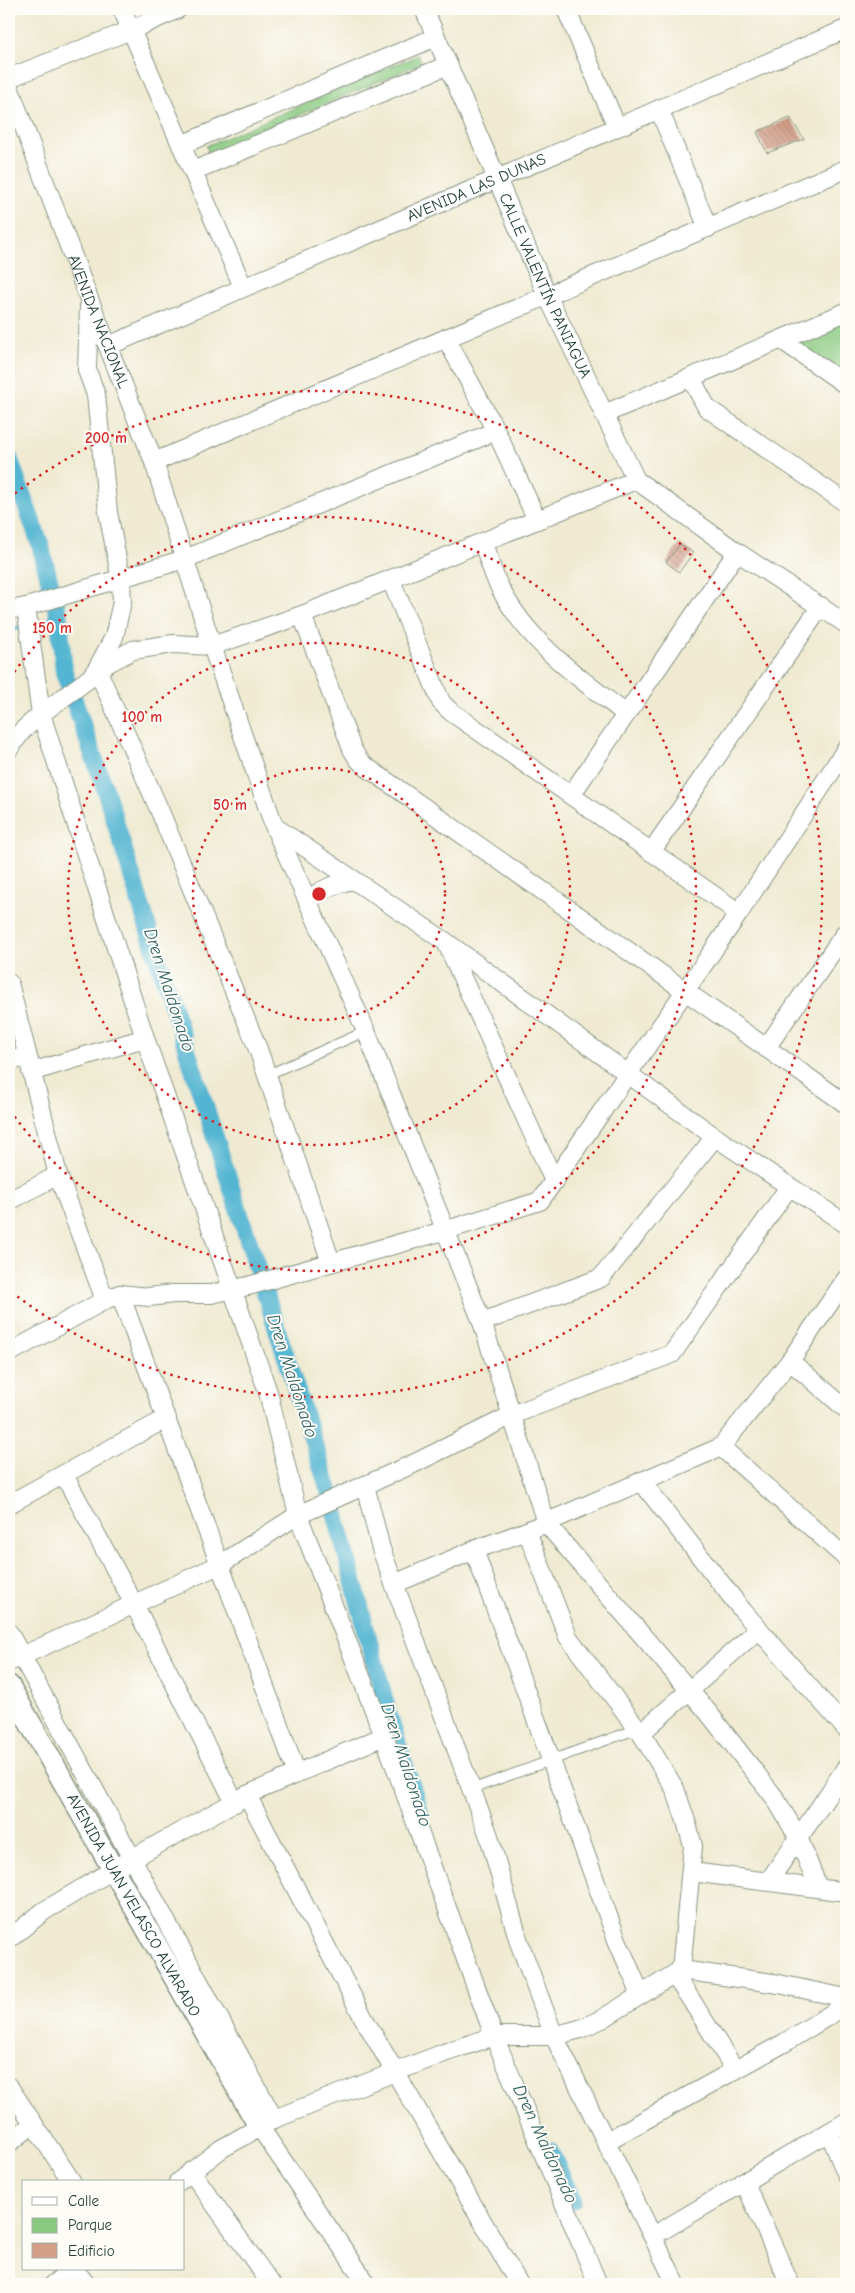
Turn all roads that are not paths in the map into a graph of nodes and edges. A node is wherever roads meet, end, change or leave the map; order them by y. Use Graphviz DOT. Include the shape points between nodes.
graph roads {
  1 [pos="122,9"];
  2 [pos="178,9"];
  3 [pos="424,9"];
  4 [pos="570,10"];
  5 [pos="846,29"];
  6 [pos="131,30"];
  7 [pos="436,36"];
  8 [pos="448,65"];
  9 [pos="9,78"];
  10 [pos="9,86"];
  11 [pos="659,109"];
  12 [pos="617,126"];
  13 [pos="181,145"];
  14 [pos="846,169"];
  15 [pos="192,171"];
  16 [pos="496,178"];
  17 [pos="708,228"];
  18 [pos="243,287"];
  19 [pos="547,296"];
  20 [pos="89,298"];
  21 [pos="846,312"];
  22 [pos="446,338"];
  23 [pos="782,340"];
  24 [pos="108,346"];
  25 [pos="691,378"];
  26 [pos="846,384"];
  27 [pos="604,414"];
  28 [pos="496,430"];
  29 [pos="154,462"];
  30 [pos="636,480"];
  31 [pos="846,503"];
  32 [pos="538,520"];
  33 [pos="482,543"];
  34 [pos="737,552"];
  35 [pos="185,559"];
  36 [pos="121,580"];
  37 [pos="391,580"];
  38 [pos="821,606"];
  39 [pos="26,608"];
  40 [pos="9,610"];
  41 [pos="302,615"];
  42 [pos="846,624"];
  43 [pos="212,646"];
  44 [pos="97,669"];
  45 [pos="48,710"];
  46 [pos="626,714"];
  47 [pos="9,750"];
  48 [pos="846,752"];
  49 [pos="571,795"];
  50 [pos="274,826"];
  51 [pos="651,852"];
  52 [pos="354,880"];
  53 [pos="308,901"];
  54 [pos="739,913"];
  55 [pos="846,932"];
  56 [pos="446,942"];
  57 [pos="9,983"];
  58 [pos="686,990"];
  59 [pos="366,1031"];
  60 [pos="145,1038"];
  61 [pos="766,1048"];
  62 [pos="26,1055"];
  63 [pos="9,1063"];
  64 [pos="31,1072"];
  65 [pos="628,1074"];
  66 [pos="267,1075"];
  67 [pos="846,1102"];
  68 [pos="714,1137"];
  69 [pos="58,1175"];
  70 [pos="554,1181"];
  71 [pos="788,1187"];
  72 [pos="9,1201"];
  73 [pos="846,1224"];
  74 [pos="447,1230"];
  75 [pos="331,1262"];
  76 [pos="846,1279"];
  77 [pos="241,1287"];
  78 [pos="112,1297"];
  79 [pos="482,1322"];
  80 [pos="9,1353"];
  81 [pos="790,1361"];
  82 [pos="846,1408"];
  83 [pos="512,1415"];
  84 [pos="167,1418"];
  85 [pos="721,1448"];
  86 [pos="64,1475"];
  87 [pos="641,1481"];
  88 [pos="365,1486"];
  89 [pos="9,1504"];
  90 [pos="298,1515"];
  91 [pos="546,1523"];
  92 [pos="527,1531"];
  93 [pos="474,1550"];
  94 [pos="846,1558"];
  95 [pos="221,1564"];
  96 [pos="394,1584"];
  97 [pos="134,1604"];
  98 [pos="759,1629"];
  99 [pos="9,1633"];
  100 [pos="16,1659"];
  101 [pos="9,1686"];
  102 [pos="689,1690"];
  103 [pos="846,1729"];
  104 [pos="639,1731"];
  105 [pos="384,1736"];
  106 [pos="552,1760"];
  107 [pos="846,1767"];
  108 [pos="297,1774"];
  109 [pos="472,1790"];
  110 [pos="241,1799"];
  111 [pos="798,1837"];
  112 [pos="132,1858"];
  113 [pos="113,1870"];
  114 [pos="692,1872"];
  115 [pos="769,1881"];
  116 [pos="818,1887"];
  117 [pos="839,1891"];
  118 [pos="9,1939"];
  119 [pos="677,1972"];
  120 [pos="641,1995"];
  121 [pos="846,1998"];
  122 [pos="846,2005"];
  123 [pos="494,2036"];
  124 [pos="554,2036"];
  125 [pos="735,2070"];
  126 [pos="395,2071"];
  127 [pos="9,2088"];
  128 [pos="266,2122"];
  129 [pos="846,2122"];
  130 [pos="32,2125"];
  131 [pos="829,2132"];
  132 [pos="607,2141"];
  133 [pos="9,2143"];
  134 [pos="846,2173"];
  135 [pos="184,2176"];
  136 [pos="71,2180"];
  137 [pos="744,2181"];
  138 [pos="653,2236"];
  139 [pos="73,2270"];
  140 [pos="75,2270"];
  141 [pos="54,2284"];
  142 [pos="86,2284"];
  143 [pos="271,2284"];
  144 [pos="367,2284"];
  145 [pos="519,2284"];
  146 [pos="598,2284"];
  147 [pos="676,2284"];
  148 [pos="790,2284"];
  1 -- 6 [label="street"];
  2 -- 6 [label="street"];
  3 -- 7 [label="street, CALLE VALENTÍN PANIAGUA"];
  4 -- 12 [label="street"];
  5 -- 11 [label="street, AVENIDA LAS DUNAS"];
  6 -- 9 [label="street"];
  6 -- 13 [label="street"];
  7 -- 8 [label="street, CALLE VALENTÍN PANIAGUA"];
  7 -- 13 [label="street"];
  8 -- 15 [label="street"];
  8 -- 16 [label="street, CALLE VALENTÍN PANIAGUA"];
  10 -- 20 [label="street, AVENIDA NACIONAL"];
  11 -- 12 [label="street, AVENIDA LAS DUNAS"];
  11 -- 17 [label="street"];
  12 -- 16 [label="street, AVENIDA LAS DUNAS"];
  13 -- 15 [label="street"];
  14 -- 17 [label="street"];
  15 -- 18 [label="street"];
  16 -- 18 [label="street, AVENIDA LAS DUNAS"];
  16 -- 19 [label="street, CALLE VALENTÍN PANIAGUA"];
  17 -- 19 [label="street"];
  18 -- 24 [label="street, AVENIDA LAS DUNAS"];
  19 -- 22 [label="street"];
  19 -- 27 [label="street, CALLE VALENTÍN PANIAGUA"];
  20 -- 24 [label="street, AVENIDA NACIONAL"];
  20 -- 36 [label="street" via="87,370 96,395 108,512"];
  21 -- 23 [label="street"];
  22 -- 28 [label="street"];
  22 -- 29 [label="street"];
  23 -- 25 [label="street"];
  23 -- 26 [label="street"];
  24 -- 29 [label="street, AVENIDA NACIONAL"];
  25 -- 27 [label="street"];
  25 -- 31 [label="street" via="707,408"];
  27 -- 30 [label="street, CALLE VALENTÍN PANIAGUA"];
  28 -- 32 [label="street"];
  28 -- 35 [label="street"];
  29 -- 35 [label="street, AVENIDA NACIONAL"];
  30 -- 32 [label="street"];
  30 -- 34 [label="street"];
  32 -- 33 [label="street"];
  33 -- 37 [label="street"];
  33 -- 46 [label="street" via="498,585 534,638 562,666"];
  34 -- 38 [label="street"];
  34 -- 46 [label="street"];
  35 -- 36 [label="street"];
  35 -- 43 [label="street, AVENIDA NACIONAL"];
  36 -- 39 [label="street"];
  36 -- 44 [label="street" via="122,602 114,637"];
  37 -- 41 [label="street"];
  37 -- 49 [label="street" via="441,702"];
  38 -- 42 [label="street"];
  38 -- 51 [label="street"];
  39 -- 40 [label="street"];
  39 -- 45 [label="street"];
  41 -- 43 [label="street"];
  41 -- 58 [label="street" via="358,759"];
  43 -- 44 [label="street" via="173,644 133,650"];
  43 -- 50 [label="street, AVENIDA NACIONAL"];
  44 -- 45 [label="street"];
  44 -- 66 [label="street" via="200,908"];
  45 -- 47 [label="street" via="22,731"];
  45 -- 60 [label="street"];
  46 -- 49 [label="street"];
  48 -- 54 [label="street"];
  49 -- 51 [label="street"];
  50 -- 52 [label="street"];
  50 -- 53 [label="street, AVENIDA NACIONAL"];
  51 -- 54 [label="street"];
  52 -- 53 [label="street" via="319,891"];
  52 -- 56 [label="street"];
  53 -- 59 [label="street, AVENIDA NACIONAL"];
  54 -- 58 [label="street"];
  55 -- 61 [label="street"];
  56 -- 65 [label="street"];
  56 -- 70 [label="street"];
  57 -- 62 [label="street"];
  58 -- 61 [label="street"];
  58 -- 65 [label="street"];
  59 -- 66 [label="lane"];
  59 -- 74 [label="street, AVENIDA NACIONAL"];
  60 -- 64 [label="street"];
  60 -- 77 [label="street"];
  61 -- 67 [label="street"];
  62 -- 63 [label="street"];
  62 -- 64 [label="street"];
  64 -- 69 [label="street"];
  65 -- 68 [label="street"];
  65 -- 70 [label="street"];
  66 -- 75 [label="street"];
  68 -- 71 [label="street"];
  68 -- 79 [label="street" via="601,1278"];
  69 -- 72 [label="street"];
  69 -- 78 [label="street"];
  70 -- 74 [label="street" via="540,1201"];
  71 -- 73 [label="street"];
  71 -- 83 [label="street" via="672,1354"];
  74 -- 75 [label="street"];
  74 -- 79 [label="street, AVENIDA NACIONAL"];
  75 -- 77 [label="street"];
  76 -- 81 [label="street"];
  77 -- 78 [label="street" via="211,1294"];
  77 -- 90 [label="street"];
  78 -- 80 [label="street"];
  78 -- 84 [label="street"];
  79 -- 83 [label="street, AVENIDA NACIONAL"];
  81 -- 82 [label="street"];
  81 -- 85 [label="street"];
  83 -- 88 [label="street"];
  83 -- 91 [label="street, AVENIDA NACIONAL"];
  84 -- 86 [label="street"];
  84 -- 95 [label="street"];
  85 -- 87 [label="street"];
  85 -- 94 [label="street"];
  86 -- 89 [label="street"];
  86 -- 97 [label="street"];
  87 -- 91 [label="street"];
  87 -- 98 [label="street"];
  88 -- 90 [label="street"];
  88 -- 96 [label="street" via="381,1549"];
  90 -- 95 [label="street"];
  90 -- 105 [label="street"];
  91 -- 92 [label="street"];
  91 -- 102 [label="street"];
  92 -- 93 [label="street"];
  92 -- 104 [label="street" via="568,1637"];
  93 -- 96 [label="street"];
  93 -- 106 [label="street"];
  95 -- 97 [label="street"];
  95 -- 108 [label="street"];
  96 -- 109 [label="street"];
  97 -- 100 [label="street"];
  97 -- 110 [label="street"];
  98 -- 102 [label="street"];
  98 -- 103 [label="street"];
  99 -- 100 [label="street"];
  100 -- 112 [label="street"];
  101 -- 113 [label="street, AVENIDA JUAN VELASCO ALVARADO"];
  102 -- 104 [label="street"];
  102 -- 111 [label="street" via="775,1798"];
  104 -- 106 [label="lane"];
  104 -- 114 [label="street" via="675,1789 693,1846"];
  105 -- 108 [label="street"];
  105 -- 123 [label="street"];
  106 -- 109 [label="lane"];
  106 -- 120 [label="street" via="617,1940"];
  107 -- 111 [label="street"];
  108 -- 110 [label="street"];
  109 -- 124 [label="street" via="489,1836 519,1942"];
  110 -- 112 [label="street"];
  110 -- 126 [label="street"];
  111 -- 115 [label="street"];
  111 -- 116 [label="street"];
  112 -- 113 [label="street"];
  112 -- 128 [label="street"];
  113 -- 118 [label="street" via="44,1910"];
  113 -- 128 [label="street, AVENIDA JUAN VELASCO ALVARADO"];
  114 -- 115 [label="street"];
  114 -- 119 [label="street"];
  115 -- 116 [label="street"];
  116 -- 117 [label="street"];
  119 -- 120 [label="street"];
  119 -- 121 [label="street" via="779,1984"];
  119 -- 125 [label="street"];
  120 -- 124 [label="street" via="602,2019"];
  122 -- 125 [label="street"];
  123 -- 124 [label="street"];
  123 -- 126 [label="street"];
  123 -- 146 [label="street"];
  124 -- 132 [label="street"];
  125 -- 132 [label="street"];
  126 -- 128 [label="street"];
  126 -- 145 [label="street"];
  127 -- 130 [label="street"];
  128 -- 135 [label="street"];
  128 -- 144 [label="street"];
  129 -- 131 [label="street"];
  130 -- 133 [label="street"];
  130 -- 136 [label="street"];
  131 -- 134 [label="street"];
  131 -- 137 [label="street"];
  132 -- 138 [label="street"];
  135 -- 143 [label="street"];
  137 -- 138 [label="street"];
  137 -- 148 [label="street"];
  138 -- 147 [label="street"];
  139 -- 141 [label="street"];
  140 -- 142 [label="street"];
}
